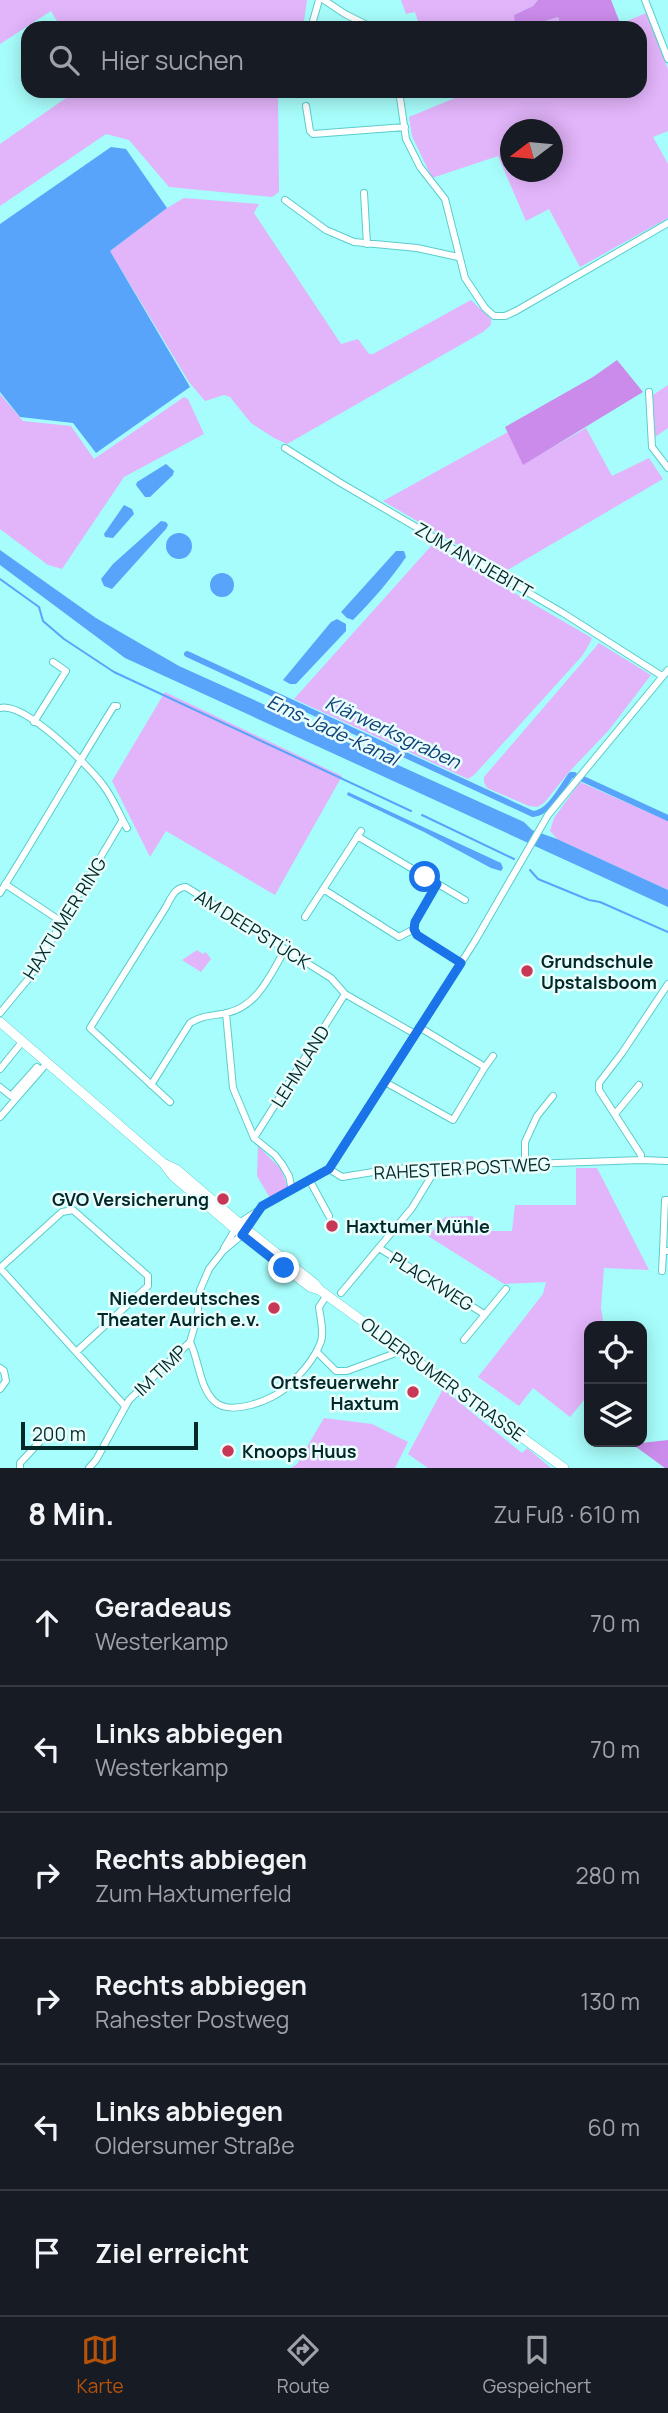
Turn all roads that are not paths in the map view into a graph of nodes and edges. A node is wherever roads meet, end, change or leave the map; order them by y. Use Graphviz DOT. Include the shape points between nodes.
graph roads {
  1 [pos="322,0"];
  2 [pos="645,0"];
  3 [pos="314,21"];
  4 [pos="359,21"];
  5 [pos="668,59"];
  6 [pos="400,98"];
  7 [pos="306,106"];
  8 [pos="405,127"];
  9 [pos="363,193"];
  10 [pos="285,200"];
  11 [pos="668,223"];
  12 [pos="367,244"];
  13 [pos="458,257"];
  14 [pos="649,391"];
  15 [pos="285,448"];
  16 [pos="668,468"];
  17 [pos="52,662"];
  18 [pos="668,670"];
  19 [pos="662,676"];
  20 [pos="117,706"];
  21 [pos="0,708"];
  22 [pos="34,722"];
  23 [pos="81,759"];
  24 [pos="122,821"];
  25 [pos="127,828"];
  26 [pos="5,884"];
  27 [pos="437,884"];
  28 [pos="323,889"];
  29 [pos="0,892"];
  30 [pos="465,900"];
  31 [pos="305,917"];
  32 [pos="62,922"];
  33 [pos="414,929"];
  34 [pos="285,950"];
  35 [pos="461,963"];
  36 [pos="668,984"];
  37 [pos="345,994"];
  38 [pos="0,1013"];
  39 [pos="226,1013"];
  40 [pos="0,1022"];
  41 [pos="417,1030"];
  42 [pos="22,1042"];
  43 [pos="493,1056"];
  44 [pos="47,1063"];
  45 [pos="37,1067"];
  46 [pos="485,1067"];
  47 [pos="0,1069"];
  48 [pos="385,1082"];
  49 [pos="151,1085"];
  50 [pos="639,1085"];
  51 [pos="0,1087"];
  52 [pos="552,1096"];
  53 [pos="170,1102"];
  54 [pos="615,1114"];
  55 [pos="0,1117"];
  56 [pos="254,1138"];
  57 [pos="641,1160"];
  58 [pos="668,1161"];
  59 [pos="526,1164"];
  60 [pos="437,1167"];
  61 [pos="329,1169"];
  62 [pos="310,1181"];
  63 [pos="292,1190"];
  64 [pos="668,1200"];
  65 [pos="329,1216"];
  66 [pos="240,1229"];
  67 [pos="379,1248"];
  68 [pos="666,1251"];
  69 [pos="0,1268"];
  70 [pos="662,1271"];
  71 [pos="506,1289"];
  72 [pos="324,1293"];
  73 [pos="341,1293"];
  74 [pos="484,1314"];
  75 [pos="464,1340"];
  76 [pos="190,1342"];
  77 [pos="397,1347"];
  78 [pos="76,1352"];
  79 [pos="317,1352"];
  80 [pos="0,1368"];
  81 [pos="0,1389"];
  82 [pos="125,1406"];
  83 [pos="50,1431"];
  84 [pos="96,1460"];
  85 [pos="20,1468"];
  86 [pos="89,1468"];
  87 [pos="100,1468"];
  88 [pos="564,1468"];
  1 -- 3 [label="street"];
  1 -- 4 [label="street"];
  2 -- 5 [label="street"];
  6 -- 8 [label="street"];
  7 -- 8 [label="street" via="313,134"];
  8 -- 13 [label="street" via="420,167 445,199"];
  9 -- 12 [label="street"];
  10 -- 12 [label="street" via="326,230"];
  11 -- 13 [label="street" via="505,316 494,316 485,308 465,278"];
  12 -- 13 [label="street"];
  14 -- 16 [label="street" via="652,447"];
  15 -- 19 [label="street, ZUM ANTJEBITT"];
  17 -- 22 [label="street" via="66,671"];
  18 -- 19 [label="street"];
  19 -- 35 [label="street" via="560,799"];
  20 -- 23 [label="street"];
  21 -- 22 [label="street" via="7,706"];
  22 -- 23 [label="street"];
  23 -- 24 [label="street" via="105,788"];
  23 -- 26 [label="street"];
  24 -- 25 [label="street"];
  24 -- 32 [label="street, HAXTUMER RING"];
  26 -- 29 [label="street"];
  26 -- 32 [label="street"];
  27 -- 28 [label="street" via="359,834"];
  27 -- 30 [label="street"];
  27 -- 33 [label="street"];
  28 -- 31 [label="street"];
  28 -- 33 [label="street" via="400,937"];
  32 -- 38 [label="street, HAXTUMER RING" via="29,978"];
  33 -- 35 [label="street"];
  34 -- 37 [label="street, AM DEEPSTÜCK" via="331,978"];
  34 -- 39 [label="street" via="253,1001"];
  34 -- 49 [label="street, AM DEEPSTÜCK" via="186,887 177,890 90,1028"];
  35 -- 41 [label="street"];
  36 -- 54 [label="street" via="599,1083"];
  37 -- 41 [label="street, AM DEEPSTÜCK"];
  37 -- 56 [label="street, LEHMLAND"];
  39 -- 49 [label="street" via="190,1023"];
  39 -- 56 [label="street" via="233,1088"];
  40 -- 42 [label="main road, OLDERSUMER STRASSE"];
  41 -- 46 [label="street, AM DEEPSTÜCK"];
  41 -- 48 [label="street"];
  42 -- 44 [label="main road, OLDERSUMER STRASSE"];
  42 -- 47 [label="street"];
  43 -- 46 [label="street"];
  44 -- 55 [label="street"];
  44 -- 66 [label="main road, OLDERSUMER STRASSE" via="173,1176"];
  45 -- 51 [label="street" via="11,1096"];
  46 -- 48 [label="street" via="453,1120"];
  48 -- 61 [label="street"];
  49 -- 53 [label="street, AM DEEPSTÜCK"];
  50 -- 54 [label="street"];
  52 -- 59 [label="street" via="524,1142"];
  54 -- 57 [label="street"];
  56 -- 63 [label="street" via="282,1164"];
  57 -- 58 [label="street, RAHESTER POSTWEG"];
  57 -- 59 [label="street, RAHESTER POSTWEG"];
  59 -- 60 [label="street, RAHESTER POSTWEG"];
  60 -- 61 [label="street, RAHESTER POSTWEG" via="342,1177"];
  60 -- 67 [label="street" via="412,1208"];
  61 -- 62 [label="street"];
  62 -- 63 [label="street"];
  62 -- 65 [label="street"];
  63 -- 66 [label="street, IM TIMP" via="257,1211"];
  64 -- 68 [label="street"];
  66 -- 72 [label="main road, OLDERSUMER STRASSE" via="310,1287"];
  66 -- 76 [label="street, IM TIMP" via="203,1279"];
  67 -- 73 [label="street"];
  67 -- 74 [label="street, PLACKWEG"];
  68 -- 70 [label="street"];
  69 -- 78 [label="street"];
  69 -- 78 [label="street" via="62,1212 72,1210 148,1276 148,1286"];
  71 -- 74 [label="street, PLACKWEG"];
  72 -- 77 [label="main road, OLDERSUMER STRASSE"];
  72 -- 79 [label="street" via="319,1307 322,1340"];
  74 -- 75 [label="street, PLACKWEG"];
  76 -- 79 [label="street" via="203,1385 214,1402 229,1408 256,1404 286,1388"];
  76 -- 82 [label="street, IM TIMP"];
  77 -- 79 [label="street" via="393,1354 347,1371 336,1371"];
  77 -- 88 [label="main road, OLDERSUMER STRASSE"];
  78 -- 82 [label="street"];
  80 -- 81 [label="street" via="6,1381"];
  82 -- 84 [label="street, IM TIMP"];
  83 -- 85 [label="street"];
  84 -- 86 [label="street, IM TIMP"];
  84 -- 87 [label="street"];
}
